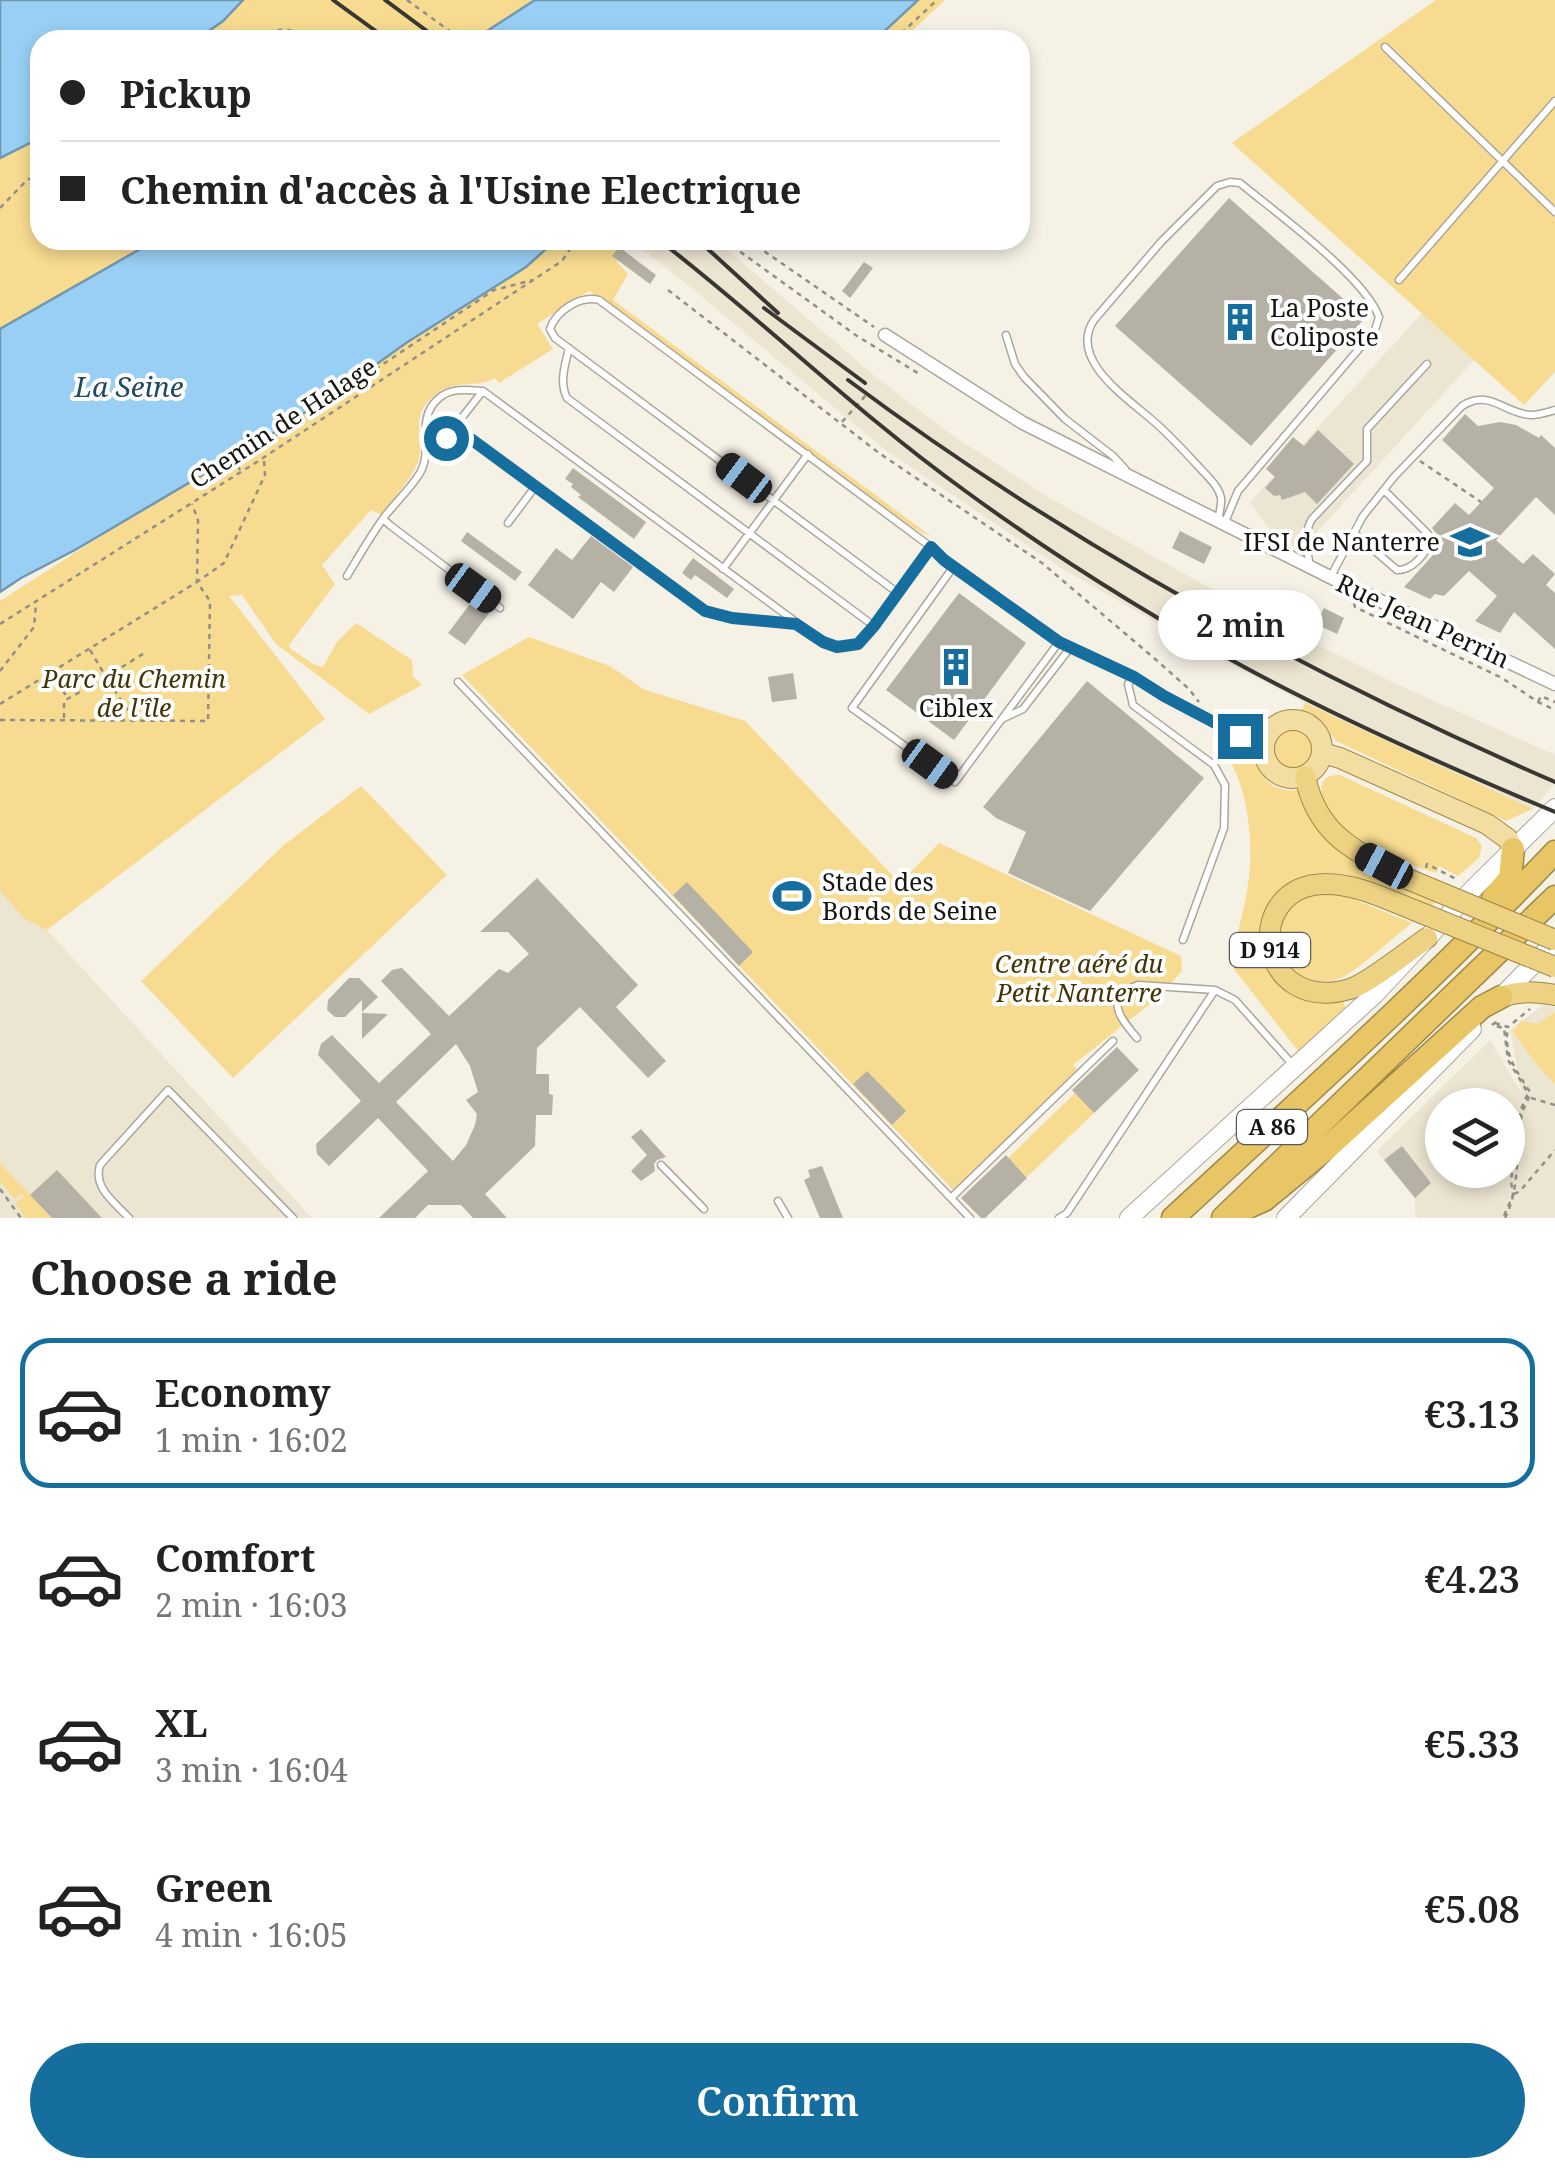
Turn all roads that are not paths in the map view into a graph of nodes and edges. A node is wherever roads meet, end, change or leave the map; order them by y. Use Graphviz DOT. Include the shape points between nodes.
graph roads {
  1 [pos="1386,47"];
  2 [pos="1555,101"];
  3 [pos="1503,161"];
  4 [pos="1555,212"];
  5 [pos="1400,280"];
  6 [pos="885,335"];
  7 [pos="1006,335"];
  8 [pos="569,348"];
  9 [pos="1426,364"];
  10 [pos="483,391"];
  11 [pos="1555,410"];
  12 [pos="456,428"];
  13 [pos="446,438"];
  14 [pos="808,454"];
  15 [pos="1133,478"];
  16 [pos="535,486"];
  17 [pos="1384,490"];
  18 [pos="774,500"];
  19 [pos="383,519"];
  20 [pos="1221,522"];
  21 [pos="508,523"];
  22 [pos="1354,533"];
  23 [pos="749,534"];
  24 [pos="931,547"];
  25 [pos="954,566"];
  26 [pos="1310,567"];
  27 [pos="722,569"];
  28 [pos="347,576"];
  29 [pos="1330,578"];
  30 [pos="898,593"];
  31 [pos="500,608"];
  32 [pos="796,624"];
  33 [pos="874,626"];
  34 [pos="1059,642"];
  35 [pos="1070,648"];
  36 [pos="1134,677"];
  37 [pos="458,682"];
  38 [pos="1555,684"];
  39 [pos="1000,719"];
  40 [pos="1266,738"];
  41 [pos="1323,753"];
  42 [pos="1305,776"];
  43 [pos="1555,808"];
  44 [pos="1513,850"];
  45 [pos="1555,852"];
  46 [pos="1555,897"];
  47 [pos="1427,938"];
  48 [pos="1183,940"];
  49 [pos="1555,941"];
  50 [pos="1555,967"];
  51 [pos="1215,990"];
  52 [pos="1555,995"];
  53 [pos="1501,997"];
  54 [pos="1370,1037"];
  55 [pos="1137,1038"];
  56 [pos="1113,1041"];
  57 [pos="1296,1067"];
  58 [pos="661,1165"];
  59 [pos="951,1198"];
  60 [pos="778,1200"];
  61 [pos="704,1209"];
  62 [pos="1224,1217"];
  63 [pos="129,1218"];
  64 [pos="293,1218"];
  65 [pos="788,1218"];
  66 [pos="970,1218"];
  67 [pos="1059,1218"];
  68 [pos="1129,1218"];
  69 [pos="1173,1218"];
  70 [pos="1286,1218"];
  1 -- 3 [label="lane"];
  2 -- 3 [label="lane"];
  3 -- 4 [label="lane"];
  3 -- 5 [label="lane"];
  6 -- 15 [label="street, Rue Jean Perrin" via="1023,423"];
  7 -- 15 [label="lane" via="1024,377"];
  8 -- 14 [label="lane" via="550,329 553,319 581,300 599,300"];
  8 -- 18 [label="lane"];
  8 -- 23 [label="lane" via="567,398"];
  9 -- 26 [label="lane" via="1367,429 1368,460 1312,519 1306,534"];
  10 -- 12 [label="lane"];
  10 -- 19 [label="lane" via="438,398 424,425 421,472"];
  10 -- 27 [label="lane"];
  11 -- 17 [label="lane" via="1524,414 1473,399"];
  12 -- 13 [label="lane"];
  12 -- 16 [label="lane"];
  14 -- 18 [label="lane"];
  14 -- 24 [label="lane"];
  15 -- 20 [label="street, Rue Jean Perrin"];
  16 -- 21 [label="lane"];
  16 -- 32 [label="lane" via="705,611"];
  17 -- 22 [label="lane"];
  17 -- 22 [label="lane" via="1432,539 1429,548 1410,567 1396,570"];
  18 -- 23 [label="lane"];
  18 -- 30 [label="lane"];
  19 -- 28 [label="lane"];
  19 -- 31 [label="lane"];
  20 -- 20 [label="lane" via="1238,491 1375,330 1379,317 1364,291 1318,248 1240,183 1230,182 1161,242 1087,329 1086,340 1100,374 1162,428 1219,492"];
  20 -- 26 [label="street, Rue Jean Perrin"];
  22 -- 29 [label="lane"];
  23 -- 27 [label="lane"];
  23 -- 33 [label="lane"];
  24 -- 25 [label="lane"];
  24 -- 30 [label="lane"];
  25 -- 34 [label="lane"];
  25 -- 39 [label="lane" via="852,708 955,782"];
  26 -- 29 [label="street, Rue Jean Perrin"];
  27 -- 32 [label="lane"];
  29 -- 38 [label="street, Rue Jean Perrin"];
  30 -- 33 [label="lane"];
  32 -- 33 [label="lane" via="837,647 858,644"];
  34 -- 35 [label="lane"];
  34 -- 39 [label="lane"];
  35 -- 36 [label="lane"];
  35 -- 39 [label="lane" via="1023,708"];
  36 -- 40 [label="lane" via="1240,736"];
  36 -- 48 [label="lane" via="1128,684 1133,705 1214,766 1226,785 1224,828"];
  37 -- 59 [label="lane"];
  40 -- 41 [label="main road" via="1280,723 1301,721 1318,733"];
  40 -- 42 [label="main road" via="1265,757 1276,773"];
  41 -- 42 [label="main road"];
  41 -- 44 [label="main road" via="1486,824 1508,838"];
  42 -- 49 [label="highway, bridge" via="1318,815 1358,852"];
  43 -- 44 [label="main road"];
  44 -- 47 [label="main road"];
  44 -- 54 [label="highway" via="1506,885 1372,1020"];
  45 -- 54 [label="highway, A 86"];
  46 -- 62 [label="highway, A 86"];
  47 -- 50 [label="highway, D 914, bridge" via="1357,986 1332,992 1308,990 1279,972 1269,936 1287,898 1309,886 1342,885"];
  47 -- 57 [label="main road"];
  49 -- 53 [label="main road"];
  51 -- 55 [label="lane" via="1126,990 1117,1006"];
  51 -- 57 [label="lane" via="1235,1000"];
  51 -- 67 [label="lane"];
  52 -- 53 [label="highway"];
  53 -- 62 [label="highway" via="1264,1200"];
  53 -- 70 [label="main road"];
  54 -- 69 [label="highway, A 86"];
  56 -- 59 [label="lane"];
  57 -- 68 [label="main road"];
  58 -- 61 [label="lane"];
  59 -- 66 [label="lane"];
  60 -- 65 [label="lane"];
  63 -- 64 [label="lane" via="100,1187 97,1172 168,1090"];
}
